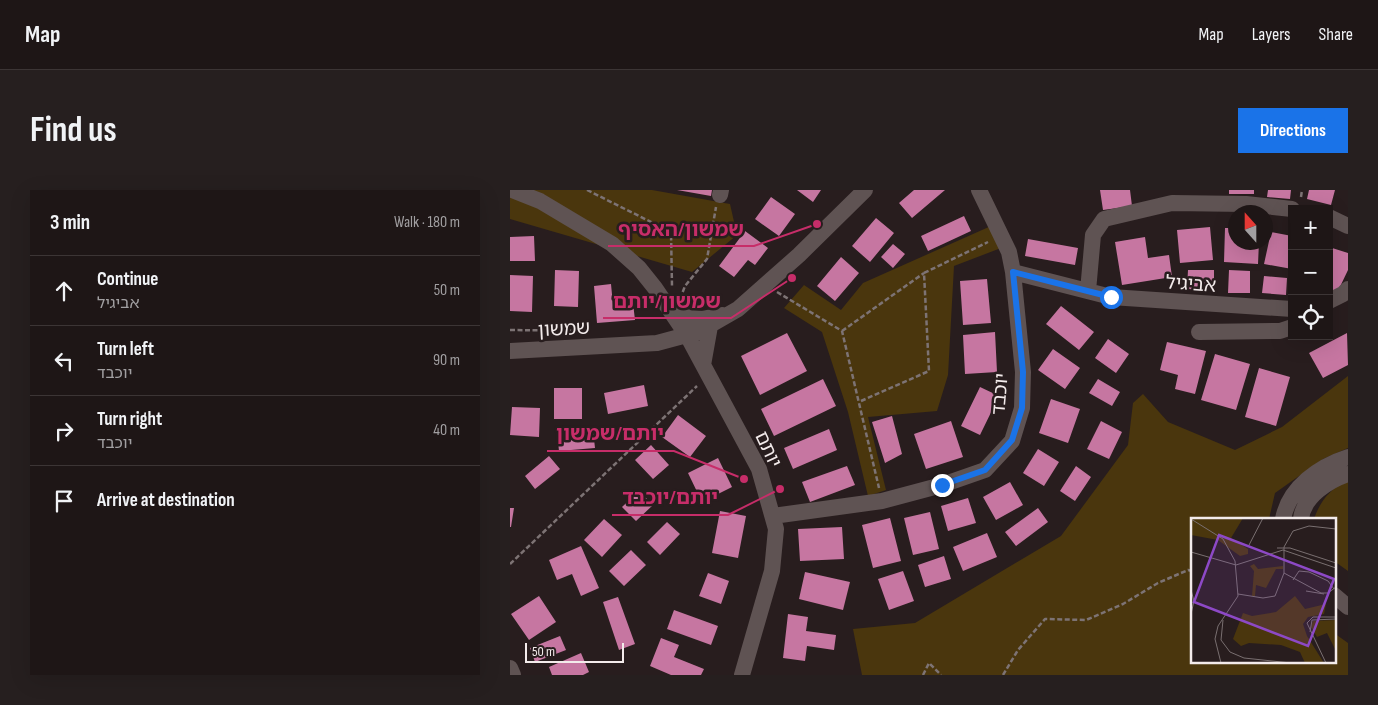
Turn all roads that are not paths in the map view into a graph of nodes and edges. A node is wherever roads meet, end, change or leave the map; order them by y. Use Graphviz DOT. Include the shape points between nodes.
graph roads {
  1 [pos="512,190"];
  2 [pos="865,190"];
  3 [pos="979,190"];
  4 [pos="1288,209"];
  5 [pos="1333,219"];
  6 [pos="1348,226"];
  7 [pos="1013,272"];
  8 [pos="1348,289"];
  9 [pos="1088,291"];
  10 [pos="1333,299"];
  11 [pos="677,309"];
  12 [pos="738,309"];
  13 [pos="1288,309"];
  14 [pos="710,326"];
  15 [pos="1288,328"];
  16 [pos="1199,332"];
  17 [pos="688,337"];
  18 [pos="658,343"];
  19 [pos="510,351"];
  20 [pos="706,370"];
  21 [pos="1348,457"];
  22 [pos="1348,474"];
  23 [pos="773,516"];
  24 [pos="1283,518"];
  25 [pos="1301,518"];
  26 [pos="510,668"];
  27 [pos="513,675"];
  28 [pos="742,675"];
  1 -- 11 [label="street, יותם" via="540,201 612,244"];
  2 -- 12 [label="street, שמשון"];
  3 -- 7 [label="street, יוכבד" via="1009,252"];
  4 -- 9 [label="street" via="1246,204 1172,204 1104,219 1093,235"];
  5 -- 6 [label="street"];
  7 -- 9 [label="street, אביגיל"];
  7 -- 23 [label="street, יוכבד" via="1023,372 1022,408 1012,440 985,470 882,501"];
  8 -- 10 [label="street"];
  9 -- 13 [label="street, אביגיל" via="1111,297"];
  11 -- 12 [label="street" via="715,318"];
  11 -- 17 [label="street, יותם"];
  11 -- 18 [label="street" via="674,331"];
  12 -- 14 [label="street, שמשון"];
  14 -- 17 [label="street, שמשון"];
  14 -- 20 [label="street"];
  15 -- 16 [label="street"];
  17 -- 18 [label="street, שמשון"];
  17 -- 20 [label="street, יותם"];
  18 -- 19 [label="street, שמשון"];
  18 -- 20 [label="street" via="688,351"];
  20 -- 23 [label="street, יותם" via="759,469"];
  21 -- 24 [label="street" via="1309,478 1291,496"];
  22 -- 25 [label="street" via="1324,485 1308,500"];
  23 -- 28 [label="street, יותם" via="776,529 772,571"];
  26 -- 27 [label="street"];
}
